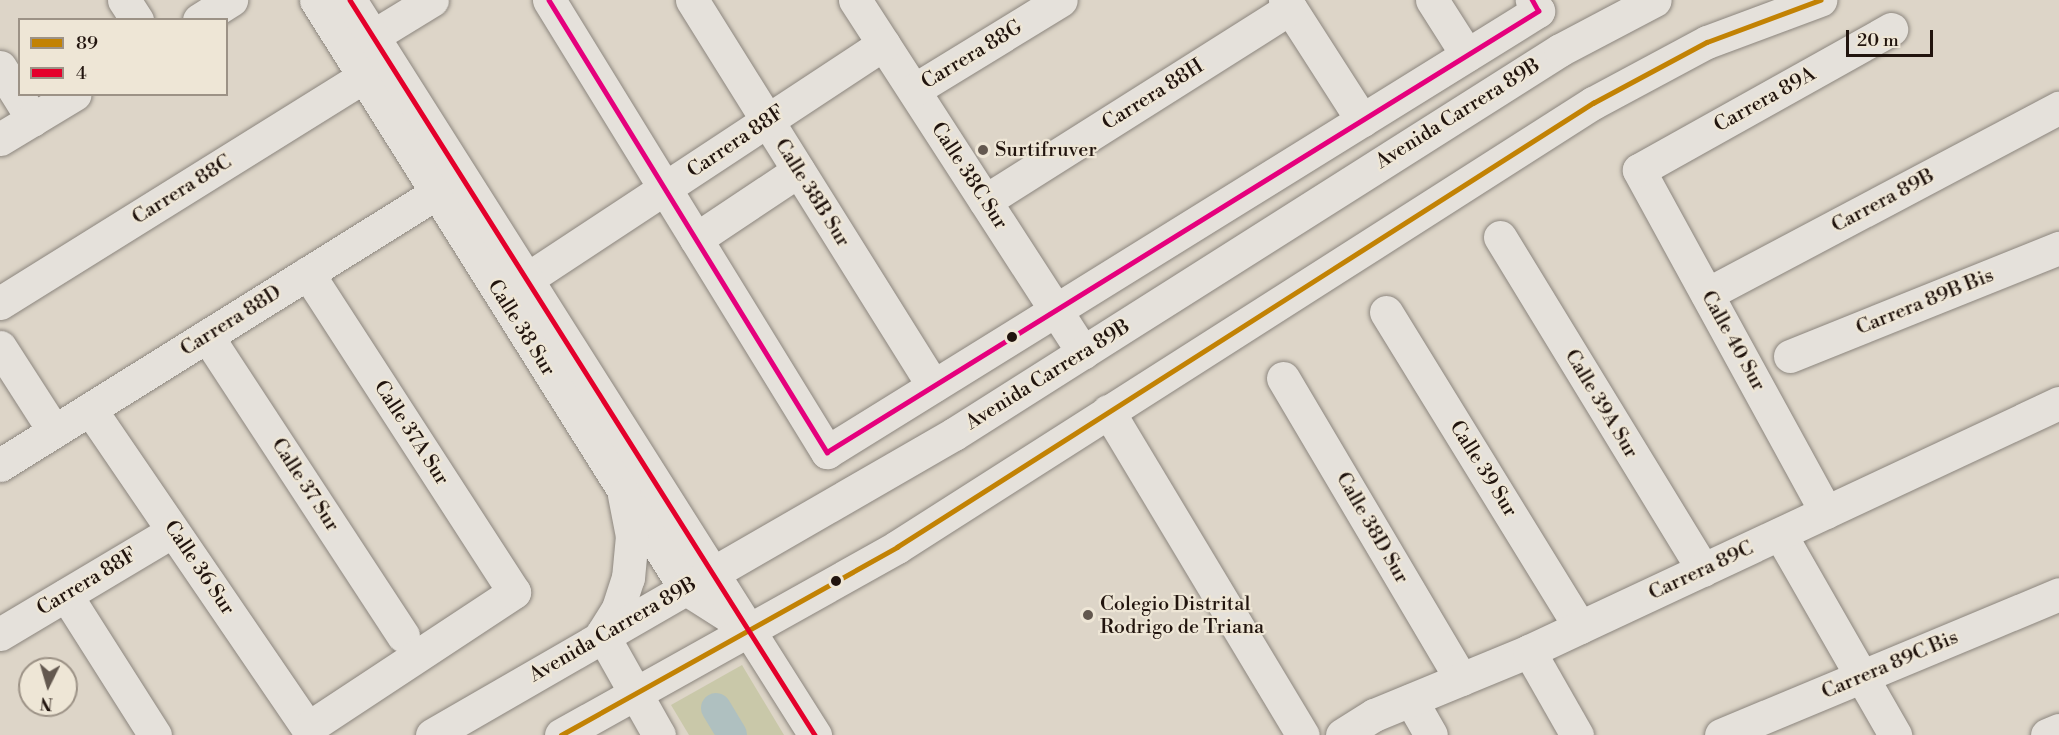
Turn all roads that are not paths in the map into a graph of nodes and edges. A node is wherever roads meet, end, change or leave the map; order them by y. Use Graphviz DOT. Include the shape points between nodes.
graph roads {
  1 [pos="124,0"];
  2 [pos="231,0"];
  3 [pos="316,0"];
  4 [pos="350,0"];
  5 [pos="432,0"];
  6 [pos="549,0"];
  7 [pos="692,0"];
  8 [pos="855,0"];
  9 [pos="1061,0"];
  10 [pos="1432,0"];
  11 [pos="1655,0"];
  12 [pos="1820,0"];
  13 [pos="1287,4"];
  14 [pos="1535,6"];
  15 [pos="136,18"];
  16 [pos="202,18"];
  17 [pos="1891,29"];
  18 [pos="373,36"];
  19 [pos="884,44"];
  20 [pos="1467,55"];
  21 [pos="0,67"];
  22 [pos="364,76"];
  23 [pos="914,90"];
  24 [pos="18,96"];
  25 [pos="18,96"];
  26 [pos="72,96"];
  27 [pos="2059,108"];
  28 [pos="33,120"];
  29 [pos="1362,120"];
  30 [pos="767,121"];
  31 [pos="0,139"];
  32 [pos="1639,170"];
  33 [pos="798,171"];
  34 [pos="449,185"];
  35 [pos="665,189"];
  36 [pos="985,201"];
  37 [pos="1500,237"];
  38 [pos="696,239"];
  39 [pos="2059,248"];
  40 [pos="308,273"];
  41 [pos="527,279"];
  42 [pos="1707,294"];
  43 [pos="0,303"];
  44 [pos="1056,311"];
  45 [pos="1386,312"];
  46 [pos="207,336"];
  47 [pos="0,347"];
  48 [pos="1083,353"];
  49 [pos="1790,356"];
  50 [pos="1283,378"];
  51 [pos="933,386"];
  52 [pos="2059,403"];
  53 [pos="90,409"];
  54 [pos="1108,411"];
  55 [pos="54,431"];
  56 [pos="0,465"];
  57 [pos="624,495"];
  58 [pos="1826,512"];
  59 [pos="173,531"];
  60 [pos="1780,534"];
  61 [pos="1703,570"];
  62 [pos="714,573"];
  63 [pos="685,588"];
  64 [pos="2059,594"];
  65 [pos="66,595"];
  66 [pos="1580,627"];
  67 [pos="752,631"];
  68 [pos="0,634"];
  69 [pos="602,634"];
  70 [pos="403,635"];
  71 [pos="1529,651"];
  72 [pos="1861,676"];
  73 [pos="1461,679"];
  74 [pos="635,694"];
  75 [pos="1411,700"];
  76 [pos="308,728"];
  77 [pos="2059,730"];
  78 [pos="155,735"];
  79 [pos="432,735"];
  80 [pos="561,735"];
  81 [pos="659,735"];
  82 [pos="815,735"];
  83 [pos="1303,735"];
  84 [pos="1342,735"];
  85 [pos="1431,735"];
  86 [pos="1577,735"];
  87 [pos="1721,735"];
  88 [pos="1895,735"];
  89 [pos="2047,735"];
  1 -- 15 [label="street"];
  2 -- 16 [label="street"];
  3 -- 22 [label="street, Calle 38 Sur"];
  4 -- 18 [label="street, Calle 38 Sur"];
  5 -- 18 [label="street"];
  6 -- 35 [label="street"];
  7 -- 30 [label="street, Calle 38B Sur"];
  8 -- 19 [label="street, Calle 38C Sur"];
  9 -- 23 [label="street, Carrera 88G"];
  10 -- 20 [label="street"];
  11 -- 48 [label="street, Avenida Carrera 89B" via="1560,50"];
  12 -- 54 [label="street" via="1707,42 1645,72"];
  13 -- 29 [label="street"];
  13 -- 36 [label="street, Carrera 88H"];
  14 -- 20 [label="street"];
  17 -- 32 [label="street, Carrera 89A"];
  18 -- 34 [label="street, Calle 38 Sur"];
  19 -- 23 [label="street, Calle 38C Sur"];
  19 -- 30 [label="street, Carrera 88F"];
  20 -- 29 [label="street"];
  21 -- 24 [label="street"];
  22 -- 34 [label="street, Calle 38 Sur"];
  22 -- 43 [label="street, Carrera 88C"];
  23 -- 36 [label="street, Calle 38C Sur"];
  25 -- 28 [label="street"];
  26 -- 28 [label="street"];
  27 -- 42 [label="street, Carrera 89B"];
  28 -- 31 [label="street"];
  29 -- 44 [label="street"];
  30 -- 33 [label="street, Calle 38B Sur"];
  30 -- 35 [label="street, Carrera 88F"];
  32 -- 42 [label="street, Calle 40 Sur"];
  33 -- 38 [label="street"];
  33 -- 51 [label="street, Calle 38B Sur"];
  34 -- 40 [label="street, Carrera 88D"];
  34 -- 41 [label="street, Calle 38 Sur"];
  34 -- 57 [label="street, Calle 38 Sur"];
  35 -- 38 [label="street"];
  35 -- 41 [label="street, Carrera 88F"];
  36 -- 44 [label="street, Calle 38C Sur"];
  37 -- 61 [label="street, Calle 39A Sur"];
  38 -- 51 [label="street" via="827,452"];
  39 -- 49 [label="street, Carrera 89B Bis"];
  40 -- 46 [label="street, Carrera 88D"];
  40 -- 76 [label="street, Calle 37A Sur" via="514,592"];
  41 -- 62 [label="street, Calle 38 Sur"];
  42 -- 58 [label="street, Calle 40 Sur"];
  44 -- 48 [label="street, Calle 38C Sur"];
  44 -- 51 [label="street"];
  45 -- 66 [label="street, Calle 39 Sur"];
  46 -- 53 [label="street, Carrera 88D"];
  46 -- 70 [label="street, Calle 37 Sur"];
  47 -- 55 [label="street"];
  48 -- 62 [label="street, Avenida Carrera 89B" via="944,440"];
  50 -- 73 [label="street, Calle 38D Sur"];
  52 -- 58 [label="street, Carrera 89C"];
  53 -- 55 [label="street, Carrera 88D"];
  53 -- 59 [label="street, Calle 36 Sur"];
  54 -- 67 [label="street" via="897,547"];
  54 -- 83 [label="street"];
  55 -- 56 [label="street, Carrera 88D"];
  57 -- 63 [label="street, Calle 38 Sur"];
  57 -- 69 [label="street" via="632,536 628,578 618,608"];
  58 -- 60 [label="street, Carrera 89C"];
  59 -- 65 [label="street, Carrera 88F"];
  59 -- 76 [label="street, Calle 36 Sur"];
  60 -- 61 [label="street, Carrera 89C"];
  60 -- 72 [label="street"];
  61 -- 66 [label="street, Carrera 89C"];
  62 -- 63 [label="street, Avenida Carrera 89B"];
  62 -- 67 [label="street, Calle 38 Sur"];
  63 -- 67 [label="street, Calle 38 Sur"];
  63 -- 69 [label="street, Avenida Carrera 89B"];
  64 -- 72 [label="street, Carrera 89C Bis"];
  65 -- 68 [label="street, Carrera 88F"];
  65 -- 78 [label="street"];
  66 -- 71 [label="street, Carrera 89C"];
  67 -- 74 [label="street"];
  67 -- 82 [label="street, Calle 38 Sur"];
  69 -- 74 [label="street"];
  69 -- 79 [label="street, Avenida Carrera 89B"];
  71 -- 73 [label="street, Carrera 89C"];
  71 -- 86 [label="street"];
  72 -- 87 [label="street, Carrera 89C Bis"];
  72 -- 88 [label="street"];
  73 -- 75 [label="street, Carrera 89C"];
  74 -- 80 [label="street"];
  74 -- 81 [label="street"];
  75 -- 84 [label="street, Carrera 89C" via="1374,715"];
  75 -- 85 [label="street"];
  77 -- 89 [label="street"];
}
